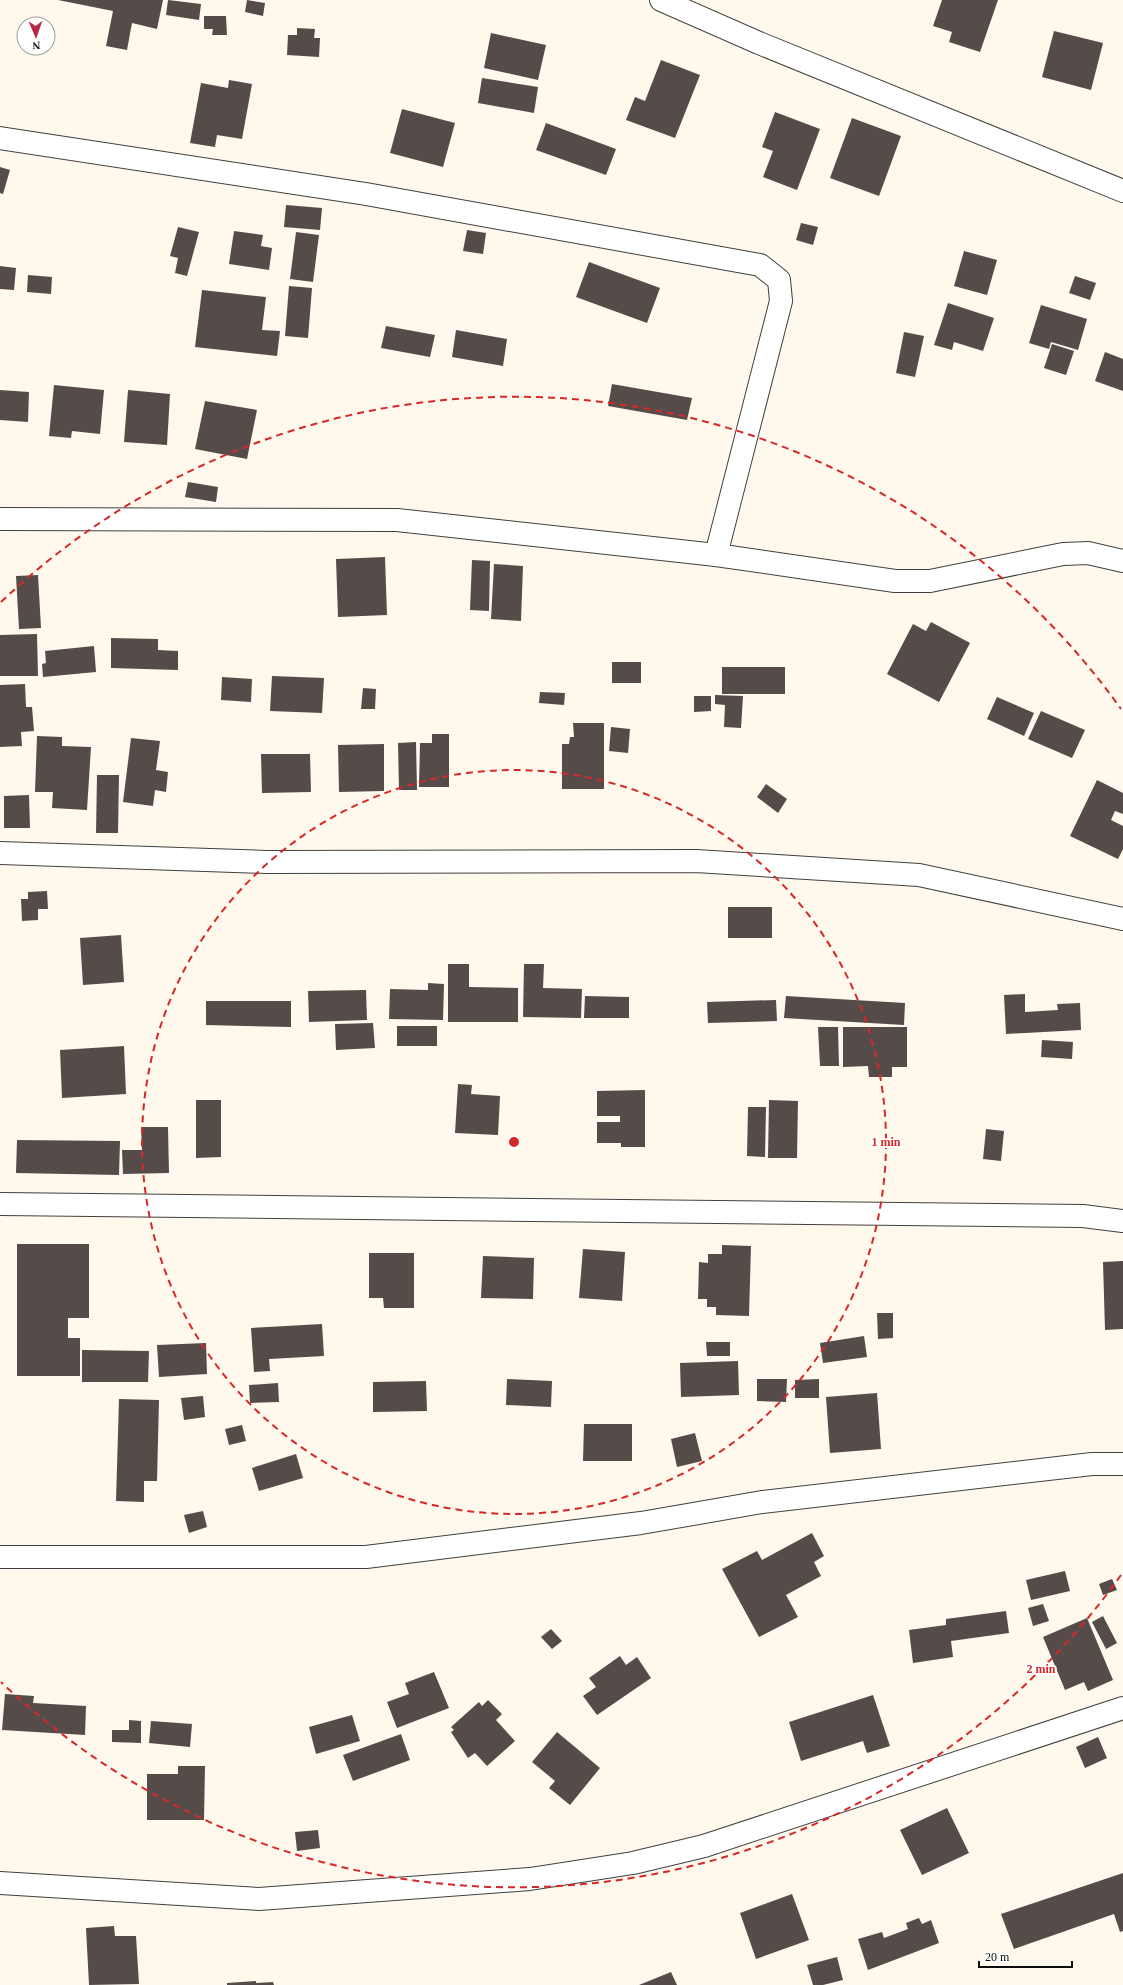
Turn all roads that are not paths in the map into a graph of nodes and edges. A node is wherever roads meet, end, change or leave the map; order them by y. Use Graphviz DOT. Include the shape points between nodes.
graph roads {
  1 [pos="661,0"];
  2 [pos="0,138"];
  3 [pos="1123,191"];
  4 [pos="0,519"];
  5 [pos="716,556"];
  6 [pos="1123,561"];
  7 [pos="0,853"];
  8 [pos="1123,919"];
  9 [pos="0,1204"];
  10 [pos="1123,1221"];
  11 [pos="1123,1464"];
  12 [pos="0,1557"];
  13 [pos="1123,1708"];
  14 [pos="0,1883"];
  1 -- 3 [label="street" via="759,43"];
  2 -- 5 [label="street" via="366,194 760,265 779,280 781,301"];
  4 -- 5 [label="street" via="397,520"];
  5 -- 6 [label="street" via="894,581 930,581 1063,554 1088,553"];
  7 -- 8 [label="street" via="267,862 696,861 919,875"];
  9 -- 10 [label="street" via="1083,1216"];
  11 -- 12 [label="street" via="1092,1464 762,1502 641,1523 366,1557"];
  13 -- 14 [label="street" via="704,1846 626,1864 530,1879 259,1899"];
}
